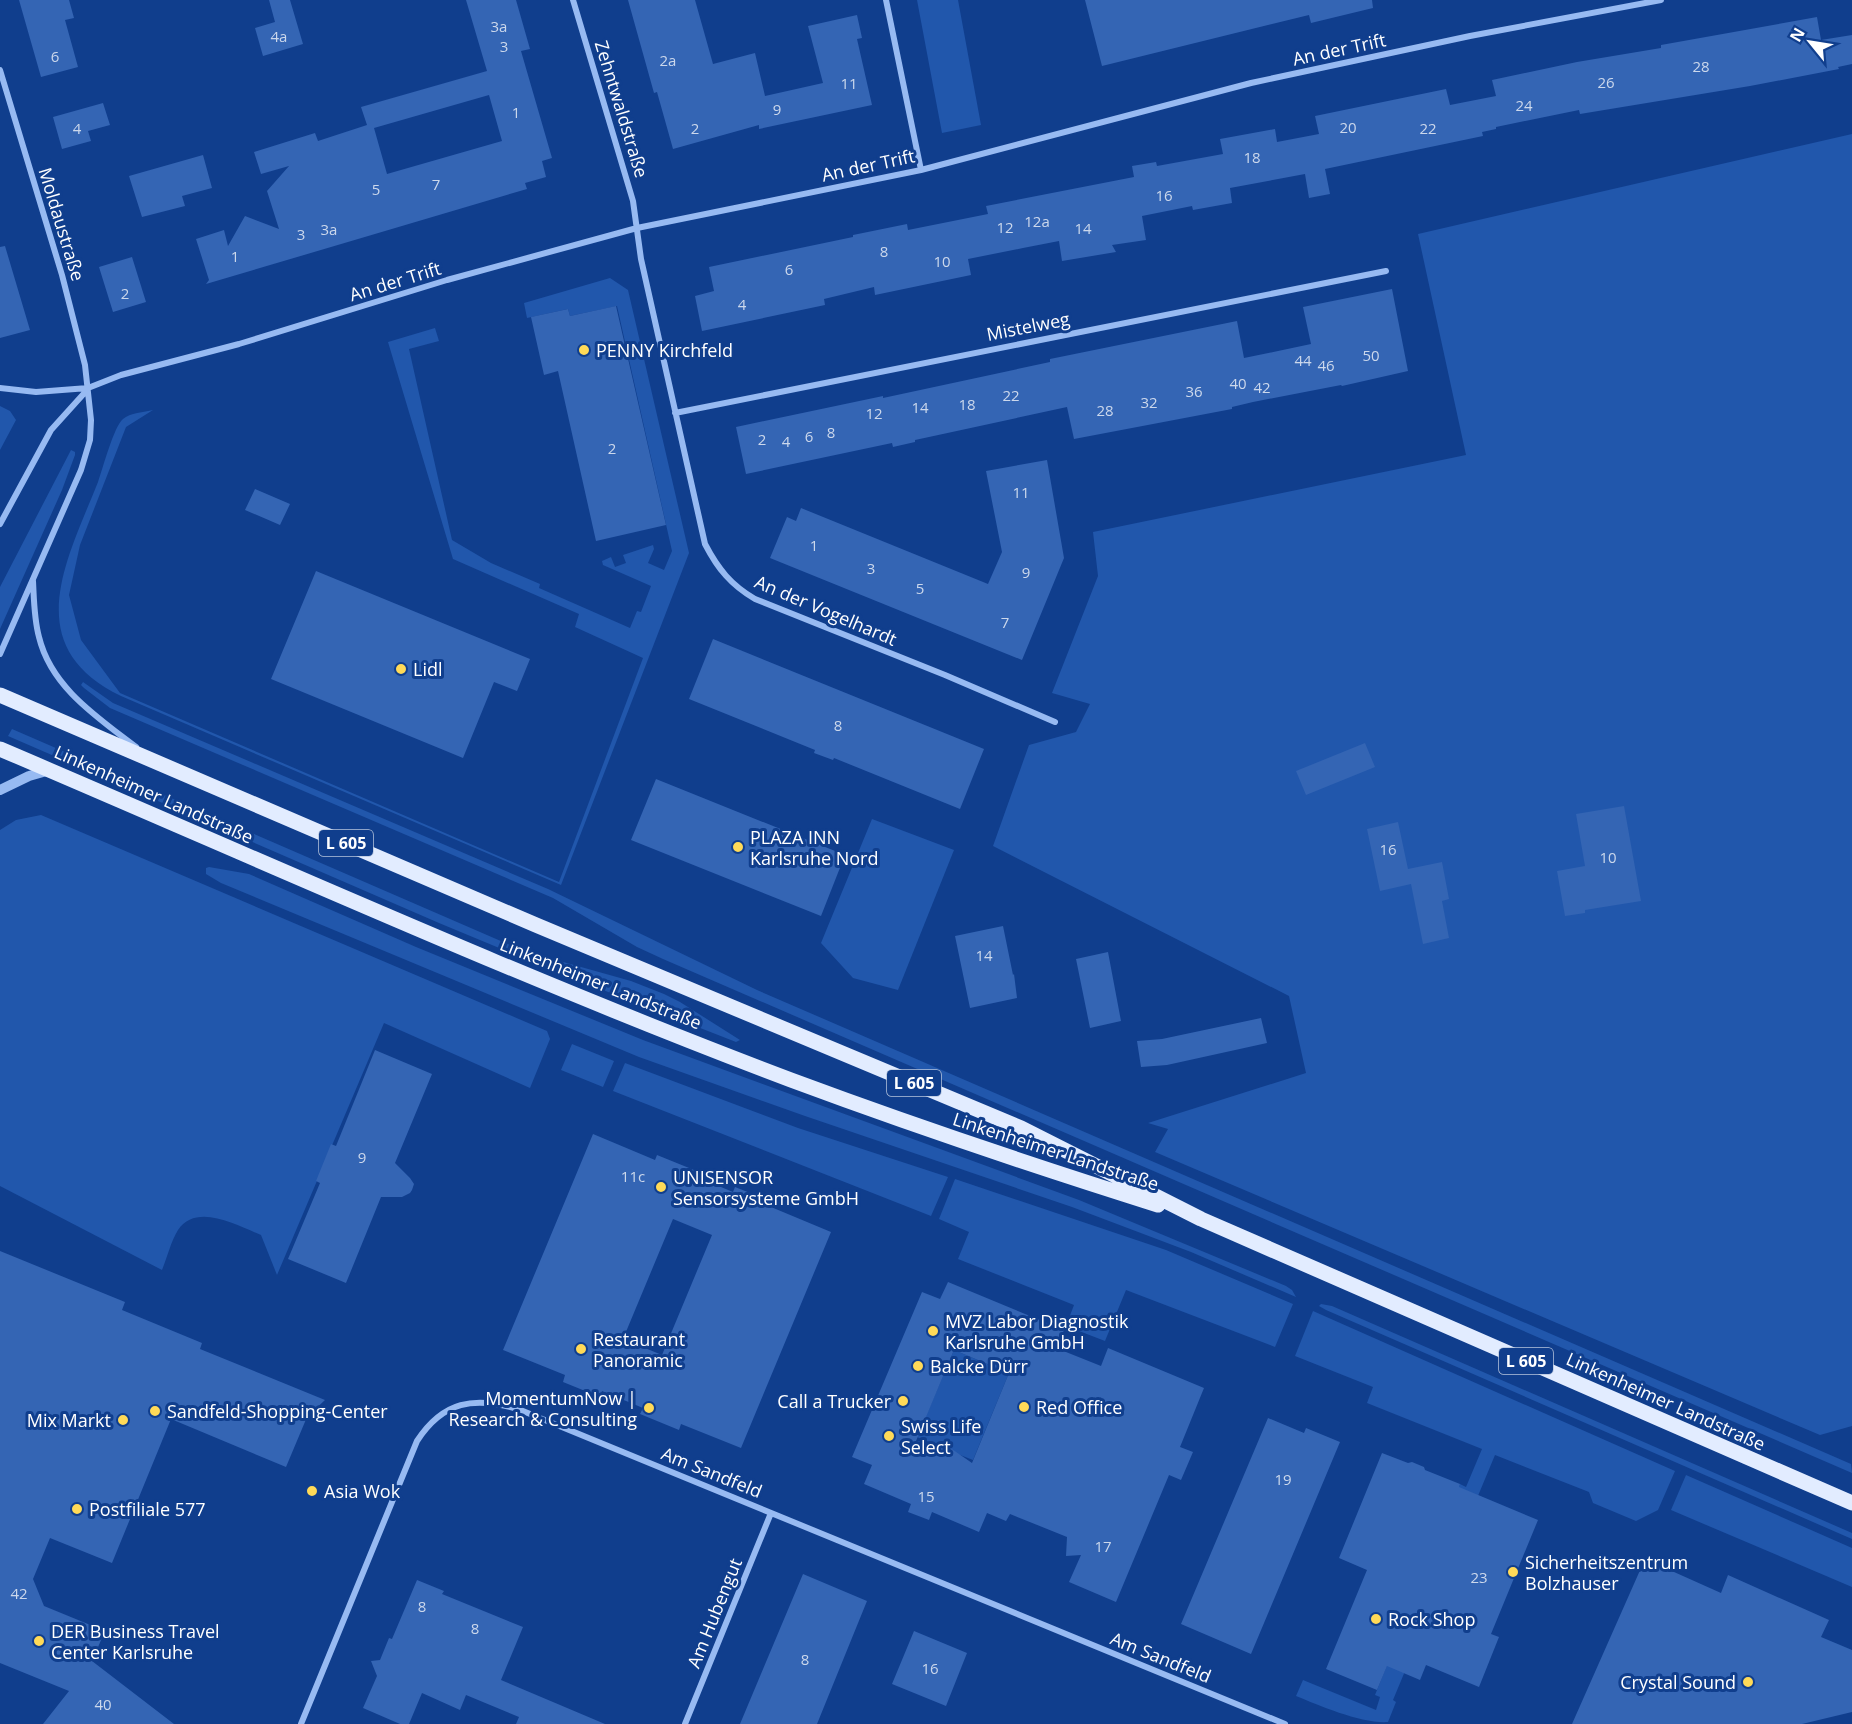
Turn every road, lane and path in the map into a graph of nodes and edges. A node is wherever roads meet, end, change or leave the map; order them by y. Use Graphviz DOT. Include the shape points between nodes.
graph roads {
  1 [pos="573,0"];
  2 [pos="886,0"];
  3 [pos="1661,0"];
  4 [pos="0,70"];
  5 [pos="921,170"];
  6 [pos="637,228"];
  7 [pos="1386,271"];
  8 [pos="0,388"];
  9 [pos="88,388"];
  10 [pos="675,413"];
  11 [pos="0,524"];
  12 [pos="33,579"];
  13 [pos="0,654"];
  14 [pos="0,695"];
  15 [pos="1055,722"];
  16 [pos="0,749"];
  17 [pos="155,762"];
  18 [pos="50,771"];
  19 [pos="0,790"];
  20 [pos="1201,1219"];
  21 [pos="1852,1503"];
  22 [pos="771,1513"];
  23 [pos="301,1724"];
  24 [pos="685,1724"];
  25 [pos="1286,1724"];
  1 -- 6 [label="street, Zehntwaldstraße" via="633,201"];
  2 -- 5 [label="street"];
  3 -- 5 [label="street, An der Trift" via="1251,83"];
  4 -- 9 [label="street, Moldaustraße" via="81,343"];
  5 -- 6 [label="street, An der Trift"];
  6 -- 9 [label="street, An der Trift" via="121,375"];
  6 -- 10 [label="street, An der Vogelhardt"];
  7 -- 10 [label="street, Mistelweg"];
  8 -- 9 [label="street" via="36,392"];
  9 -- 11 [label="street" via="51,430"];
  9 -- 12 [label="street, Moldaustraße" via="91,420 87,450"];
  10 -- 15 [label="street, An der Vogelhardt" via="705,544 726,578 740,590"];
  12 -- 13 [label="street, Moldaustraße"];
  12 -- 17 [label="street, Linkenheimer Landstraße" via="39,637 60,681"];
  14 -- 17 [label="main road, Linkenheimer Landstraße / L 605"];
  16 -- 18 [label="main road, Linkenheimer Landstraße / L 605"];
  17 -- 20 [label="main road, Linkenheimer Landstraße / L 605" via="1021,1128"];
  18 -- 19 [label="street"];
  18 -- 20 [label="main road, Linkenheimer Landstraße / L 605" via="354,902 780,1076 1009,1158"];
  20 -- 21 [label="main road, Linkenheimer Landstraße / L 605"];
  22 -- 23 [label="street, Am Sandfeld" via="518,1409 481,1402 457,1405 426,1426 417,1441"];
  22 -- 24 [label="street, Am Hubengut"];
  22 -- 25 [label="street, Am Sandfeld"];
}
